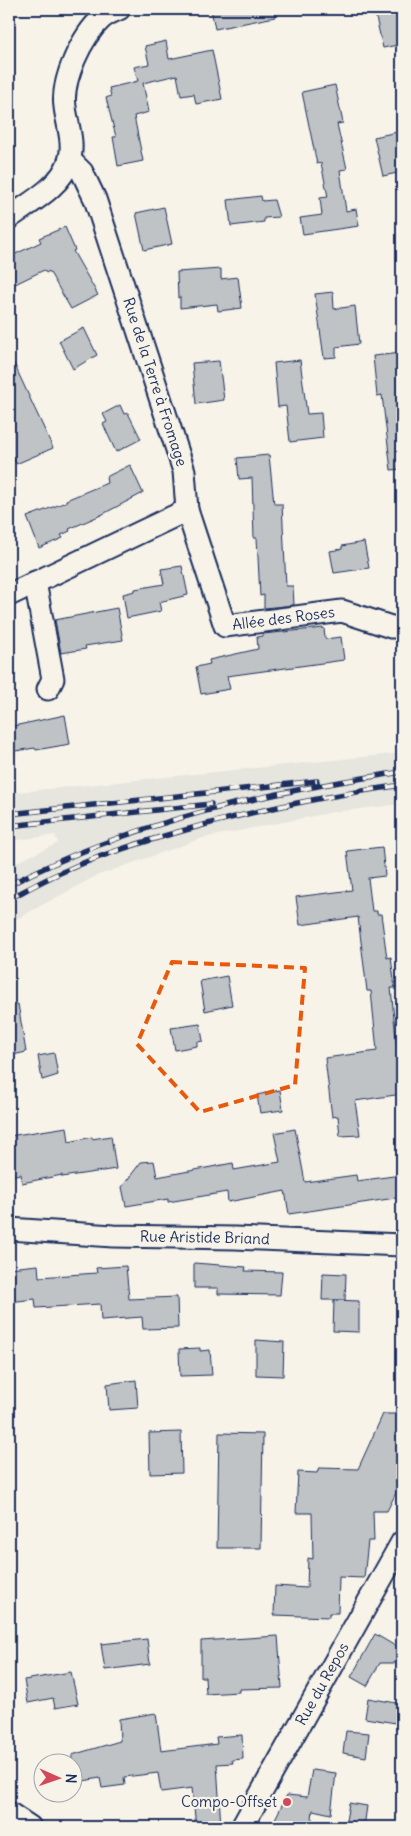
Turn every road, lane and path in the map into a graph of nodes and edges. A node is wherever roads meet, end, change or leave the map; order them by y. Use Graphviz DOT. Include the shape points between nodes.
graph roads {
  1 [pos="107,12"];
  2 [pos="70,160"];
  3 [pos="9,218"];
  4 [pos="187,510"];
  5 [pos="35,582"];
  6 [pos="9,595"];
  7 [pos="402,627"];
  8 [pos="48,689"];
  9 [pos="9,1230"];
  10 [pos="402,1245"];
  11 [pos="402,1542"];
  12 [pos="9,1813"];
  13 [pos="30,1827"];
  14 [pos="242,1827"];
  1 -- 2 [label="street" via="79,48 66,82 64,105 71,143"];
  2 -- 3 [label="street" via="60,178"];
  2 -- 4 [label="street, Rue de la Terre à Fromage" via="82,172 95,199 184,471"];
  4 -- 5 [label="street"];
  4 -- 7 [label="street, Allée des Roses" via="225,626 342,611 391,627"];
  5 -- 6 [label="street"];
  5 -- 8 [label="street" via="53,679"];
  9 -- 10 [label="street, Rue Aristide Briand"];
  11 -- 14 [label="street, Rue du Repos"];
  12 -- 13 [label="street"];
}
